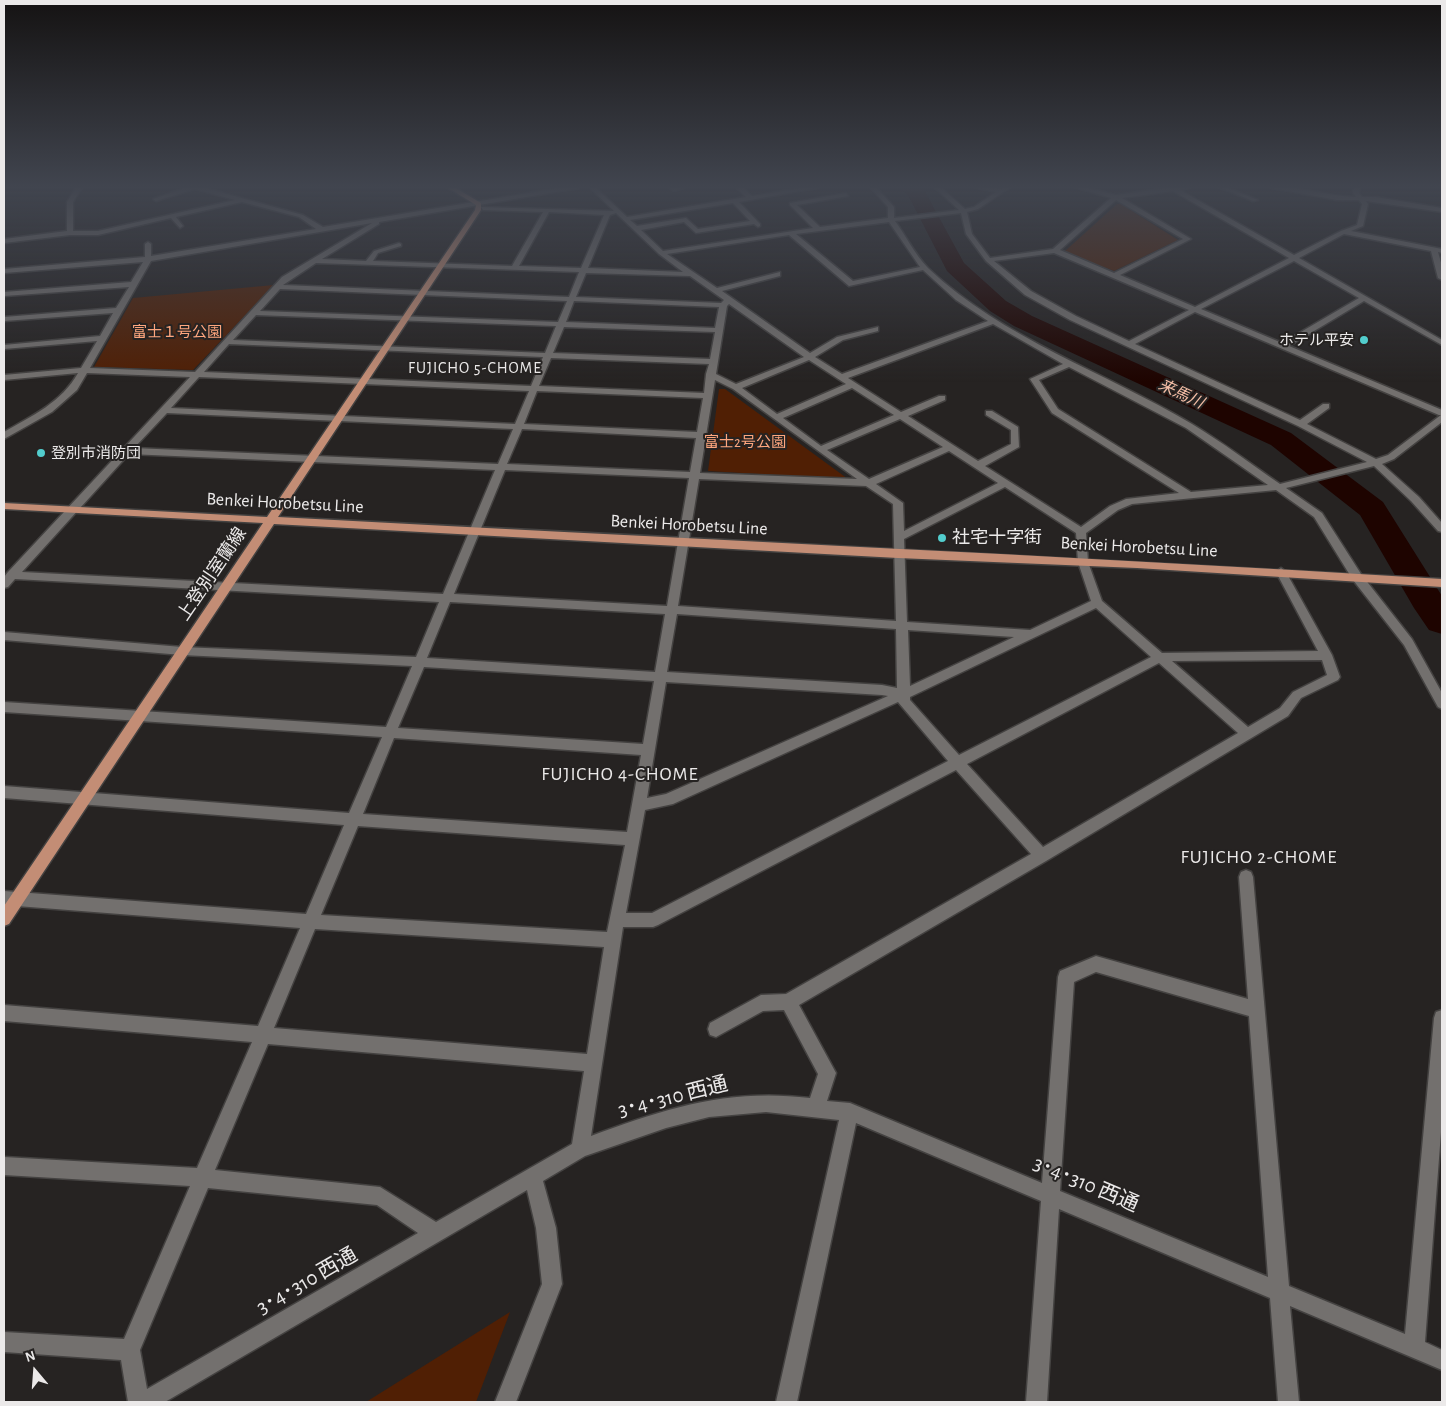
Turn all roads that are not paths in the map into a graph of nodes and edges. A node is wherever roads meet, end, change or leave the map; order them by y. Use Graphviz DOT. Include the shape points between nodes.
graph roads {
  1 [pos="1438,251"];
  2 [pos="148,252"];
  3 [pos="192,252"];
  4 [pos="330,252"];
  5 [pos="377,252"];
  6 [pos="450,252"];
  7 [pos="524,252"];
  8 [pos="593,252"];
  9 [pos="670,252"];
  10 [pos="813,252"];
  11 [pos="913,252"];
  12 [pos="982,252"];
  13 [pos="1050,252"];
  14 [pos="1056,252"];
  15 [pos="1162,252"];
  16 [pos="1285,252"];
  17 [pos="1305,252"];
  18 [pos="661,253"];
  19 [pos="1295,257"];
  20 [pos="148,259"];
  21 [pos="988,260"];
  22 [pos="314,261"];
  23 [pos="368,263"];
  24 [pos="441,266"];
  25 [pos="924,268"];
  26 [pos="514,269"];
  27 [pos="4,271"];
  28 [pos="583,271"];
  29 [pos="691,274"];
  30 [pos="777,274"];
  31 [pos="1113,276"];
  32 [pos="1442,278"];
  33 [pos="134,284"];
  34 [pos="277,287"];
  35 [pos="715,291"];
  36 [pos="423,293"];
  37 [pos="4,294"];
  38 [pos="572,298"];
  39 [pos="1365,298"];
  40 [pos="726,302"];
  41 [pos="118,310"];
  42 [pos="1194,310"];
  43 [pos="254,313"];
  44 [pos="406,318"];
  45 [pos="4,319"];
  46 [pos="994,321"];
  47 [pos="561,324"];
  48 [pos="874,329"];
  49 [pos="719,330"];
  50 [pos="102,338"];
  51 [pos="228,342"];
  52 [pos="1442,343"];
  53 [pos="1129,344"];
  54 [pos="1283,346"];
  55 [pos="4,347"];
  56 [pos="386,347"];
  57 [pos="548,355"];
  58 [pos="810,357"];
  59 [pos="712,362"];
  60 [pos="1069,364"];
  61 [pos="84,370"];
  62 [pos="198,374"];
  63 [pos="710,374"];
  64 [pos="4,377"];
  65 [pos="842,377"];
  66 [pos="364,381"];
  67 [pos="853,384"];
  68 [pos="736,387"];
  69 [pos="533,388"];
  70 [pos="708,396"];
  71 [pos="942,398"];
  72 [pos="1326,406"];
  73 [pos="165,410"];
  74 [pos="989,413"];
  75 [pos="901,415"];
  76 [pos="777,417"];
  77 [pos="339,418"];
  78 [pos="1441,418"];
  79 [pos="1301,424"];
  80 [pos="518,426"];
  81 [pos="701,435"];
  82 [pos="4,436"];
  83 [pos="950,447"];
  84 [pos="820,450"];
  85 [pos="128,451"];
  86 [pos="312,458"];
  87 [pos="1376,463"];
  88 [pos="500,466"];
  89 [pos="978,466"];
  90 [pos="694,474"];
  91 [pos="868,483"];
  92 [pos="1006,484"];
  93 [pos="1280,487"];
  94 [pos="1187,494"];
  95 [pos="4,506"];
  96 [pos="73,510"];
  97 [pos="270,519"];
  98 [pos="1442,529"];
  99 [pos="474,531"];
  100 [pos="1081,532"];
  101 [pos="898,538"];
  102 [pos="683,542"];
  103 [pos="898,554"];
  104 [pos="1083,562"];
  105 [pos="1281,572"];
  106 [pos="12,575"];
  107 [pos="1357,577"];
  108 [pos="1442,583"];
  109 [pos="4,584"];
  110 [pos="226,586"];
  111 [pos="446,598"];
  112 [pos="1097,603"];
  113 [pos="671,610"];
  114 [pos="902,624"];
  115 [pos="1032,634"];
  116 [pos="4,636"];
  117 [pos="182,651"];
  118 [pos="1326,655"];
  119 [pos="1161,657"];
  120 [pos="420,662"];
  121 [pos="660,677"];
  122 [pos="904,694"];
  123 [pos="1442,704"];
  124 [pos="4,707"];
  125 [pos="139,716"];
  126 [pos="390,733"];
  127 [pos="1247,733"];
  128 [pos="648,750"];
  129 [pos="958,762"];
  130 [pos="4,792"];
  131 [pos="84,797"];
  132 [pos="638,805"];
  133 [pos="354,820"];
  134 [pos="633,839"];
  135 [pos="1042,856"];
  136 [pos="1246,877"];
  137 [pos="10,899"];
  138 [pos="4,919"];
  139 [pos="617,920"];
  140 [pos="312,922"];
  141 [pos="613,940"];
  142 [pos="788,1002"];
  143 [pos="1256,1010"];
  144 [pos="4,1013"];
  145 [pos="1442,1018"];
  146 [pos="716,1029"];
  147 [pos="264,1035"];
  148 [pos="594,1063"];
  149 [pos="816,1108"];
  150 [pos="850,1112"];
  151 [pos="580,1148"];
  152 [pos="4,1166"];
  153 [pos="532,1176"];
  154 [pos="203,1178"];
  155 [pos="1051,1196"];
  156 [pos="436,1234"];
  157 [pos="1279,1291"];
  158 [pos="4,1342"];
  159 [pos="1414,1349"];
  160 [pos="130,1350"];
  161 [pos="1442,1360"];
  162 [pos="138,1402"];
  163 [pos="145,1402"];
  164 [pos="506,1402"];
  165 [pos="786,1402"];
  166 [pos="1036,1402"];
  167 [pos="1288,1402"];
  1 -- 32 [label="street"];
  2 -- 20 [label="street"];
  3 -- 20 [label="street"];
  4 -- 22 [label="street"];
  5 -- 23 [label="street"];
  6 -- 24 [label="main road, 上登別室蘭線"];
  7 -- 26 [label="street"];
  8 -- 28 [label="street"];
  9 -- 18 [label="street"];
  10 -- 25 [label="street" via="852,284"];
  11 -- 25 [label="street"];
  12 -- 21 [label="street"];
  13 -- 21 [label="street"];
  14 -- 31 [label="street"];
  15 -- 31 [label="street"];
  16 -- 19 [label="street"];
  17 -- 19 [label="street"];
  18 -- 29 [label="street"];
  19 -- 39 [label="street"];
  19 -- 42 [label="street"];
  20 -- 27 [label="street"];
  20 -- 33 [label="street"];
  21 -- 53 [label="street" via="1028,293"];
  22 -- 23 [label="street"];
  22 -- 34 [label="street"];
  23 -- 24 [label="street"];
  24 -- 26 [label="street"];
  24 -- 36 [label="main road, 上登別室蘭線"];
  25 -- 46 [label="street" via="959,298"];
  26 -- 28 [label="street"];
  28 -- 29 [label="street"];
  28 -- 38 [label="street"];
  29 -- 35 [label="street"];
  30 -- 35 [label="street"];
  31 -- 42 [label="street"];
  33 -- 37 [label="street"];
  33 -- 41 [label="street"];
  34 -- 36 [label="street"];
  34 -- 43 [label="street"];
  35 -- 40 [label="street"];
  36 -- 38 [label="street"];
  36 -- 44 [label="main road, 上登別室蘭線"];
  38 -- 40 [label="street"];
  38 -- 47 [label="street"];
  39 -- 52 [label="street"];
  39 -- 54 [label="street"];
  40 -- 49 [label="street"];
  40 -- 58 [label="street"];
  41 -- 45 [label="street"];
  41 -- 50 [label="street"];
  42 -- 53 [label="street"];
  42 -- 54 [label="street"];
  43 -- 44 [label="street"];
  43 -- 51 [label="street"];
  44 -- 47 [label="street"];
  44 -- 56 [label="main road, 上登別室蘭線"];
  46 -- 60 [label="street"];
  46 -- 65 [label="street"];
  47 -- 49 [label="street"];
  47 -- 57 [label="street"];
  48 -- 58 [label="street" via="849,335 820,348"];
  49 -- 59 [label="street"];
  50 -- 55 [label="street"];
  50 -- 61 [label="street"];
  51 -- 56 [label="street"];
  51 -- 62 [label="street"];
  53 -- 79 [label="street"];
  54 -- 78 [label="street"];
  56 -- 57 [label="street"];
  56 -- 66 [label="main road, 上登別室蘭線"];
  57 -- 59 [label="street"];
  57 -- 69 [label="street"];
  58 -- 65 [label="street"];
  58 -- 68 [label="street"];
  59 -- 63 [label="street"];
  60 -- 93 [label="street" via="1189,426"];
  60 -- 94 [label="street" via="1034,379 1055,411"];
  61 -- 62 [label="street"];
  61 -- 64 [label="street"];
  61 -- 82 [label="street" via="74,388 49,410"];
  62 -- 66 [label="street"];
  62 -- 73 [label="street"];
  63 -- 68 [label="street"];
  63 -- 70 [label="street"];
  65 -- 67 [label="street"];
  66 -- 69 [label="street"];
  66 -- 77 [label="main road, 上登別室蘭線"];
  67 -- 75 [label="street"];
  67 -- 76 [label="street"];
  68 -- 76 [label="street"];
  69 -- 70 [label="street"];
  69 -- 80 [label="street"];
  70 -- 81 [label="street"];
  71 -- 75 [label="street"];
  72 -- 79 [label="street"];
  73 -- 77 [label="street"];
  73 -- 85 [label="street"];
  74 -- 89 [label="street" via="1016,430 1016,445"];
  75 -- 83 [label="street"];
  75 -- 84 [label="street"];
  76 -- 84 [label="street"];
  77 -- 80 [label="street"];
  77 -- 86 [label="main road, 上登別室蘭線"];
  78 -- 87 [label="street" via="1392,457"];
  79 -- 87 [label="street"];
  80 -- 81 [label="street"];
  80 -- 88 [label="street"];
  81 -- 90 [label="street"];
  83 -- 89 [label="street"];
  83 -- 91 [label="street"];
  84 -- 91 [label="street"];
  85 -- 86 [label="street"];
  85 -- 96 [label="street"];
  86 -- 88 [label="street"];
  86 -- 97 [label="main road, 上登別室蘭線"];
  87 -- 93 [label="street"];
  87 -- 98 [label="street"];
  88 -- 90 [label="street"];
  88 -- 99 [label="street"];
  89 -- 92 [label="street"];
  90 -- 91 [label="street"];
  90 -- 102 [label="street"];
  91 -- 101 [label="street" via="898,503"];
  92 -- 100 [label="street"];
  92 -- 101 [label="street"];
  93 -- 94 [label="street"];
  93 -- 107 [label="street" via="1318,515"];
  94 -- 100 [label="street" via="1130,501 1114,508"];
  95 -- 96 [label="main road, Benkei Horobetsu Line"];
  96 -- 97 [label="main road, Benkei Horobetsu Line"];
  96 -- 106 [label="street"];
  97 -- 99 [label="main road, Benkei Horobetsu Line"];
  97 -- 110 [label="main road, 上登別室蘭線"];
  99 -- 102 [label="main road, Benkei Horobetsu Line"];
  99 -- 111 [label="street"];
  100 -- 104 [label="street"];
  101 -- 103 [label="street"];
  102 -- 103 [label="main road, Benkei Horobetsu Line"];
  102 -- 113 [label="street"];
  103 -- 104 [label="main road, Benkei Horobetsu Line"];
  103 -- 114 [label="street"];
  104 -- 105 [label="main road, Benkei Horobetsu Line"];
  104 -- 112 [label="street"];
  105 -- 107 [label="main road, Benkei Horobetsu Line"];
  105 -- 118 [label="street"];
  106 -- 109 [label="street"];
  106 -- 110 [label="street"];
  107 -- 108 [label="main road, Benkei Horobetsu Line"];
  107 -- 123 [label="street" via="1408,642"];
  110 -- 111 [label="street"];
  110 -- 117 [label="main road, 上登別室蘭線"];
  111 -- 113 [label="street"];
  111 -- 120 [label="street"];
  112 -- 115 [label="street"];
  112 -- 119 [label="street"];
  113 -- 114 [label="street"];
  113 -- 121 [label="street"];
  114 -- 115 [label="street"];
  114 -- 122 [label="street"];
  115 -- 122 [label="street"];
  116 -- 117 [label="street"];
  117 -- 120 [label="street"];
  117 -- 125 [label="main road, 上登別室蘭線"];
  118 -- 119 [label="street"];
  118 -- 127 [label="street" via="1334,677 1297,694 1284,712"];
  119 -- 127 [label="street"];
  119 -- 129 [label="street"];
  120 -- 121 [label="street"];
  120 -- 126 [label="street"];
  121 -- 122 [label="street"];
  121 -- 128 [label="street"];
  122 -- 129 [label="street" via="904,702"];
  122 -- 132 [label="street" via="668,800"];
  124 -- 125 [label="street"];
  125 -- 126 [label="street"];
  125 -- 131 [label="main road, 上登別室蘭線"];
  126 -- 128 [label="street"];
  126 -- 133 [label="street"];
  127 -- 135 [label="street"];
  128 -- 132 [label="street"];
  129 -- 135 [label="street"];
  129 -- 139 [label="street" via="653,920"];
  130 -- 131 [label="street"];
  131 -- 133 [label="street"];
  131 -- 137 [label="main road, 上登別室蘭線"];
  132 -- 134 [label="street"];
  133 -- 134 [label="street"];
  133 -- 140 [label="street"];
  134 -- 139 [label="street"];
  135 -- 142 [label="street"];
  136 -- 143 [label="street"];
  137 -- 138 [label="main road, 上登別室蘭線"];
  137 -- 140 [label="street"];
  139 -- 141 [label="street"];
  140 -- 141 [label="street"];
  140 -- 147 [label="street"];
  141 -- 148 [label="street"];
  142 -- 146 [label="street" via="761,1003"];
  142 -- 149 [label="street" via="827,1073"];
  143 -- 155 [label="street" via="1096,964 1066,977"];
  143 -- 157 [label="street"];
  144 -- 147 [label="street"];
  145 -- 159 [label="street"];
  147 -- 148 [label="street"];
  147 -- 154 [label="street"];
  148 -- 151 [label="street"];
  149 -- 150 [label="street, 3･4･310 西通"];
  149 -- 151 [label="street, 3･4･310 西通" via="756,1103 704,1110 643,1126"];
  150 -- 155 [label="street, 3･4･310 西通"];
  150 -- 165 [label="street"];
  151 -- 153 [label="street, 3･4･310 西通"];
  152 -- 154 [label="street"];
  153 -- 156 [label="street, 3･4･310 西通"];
  153 -- 164 [label="street" via="546,1228 552,1284"];
  154 -- 156 [label="street" via="380,1196"];
  154 -- 160 [label="street"];
  155 -- 157 [label="street, 3･4･310 西通"];
  155 -- 166 [label="street"];
  156 -- 163 [label="street, 3･4･310 西通"];
  157 -- 159 [label="street, 3･4･310 西通"];
  157 -- 167 [label="street"];
  158 -- 160 [label="street"];
  159 -- 161 [label="street, 3･4･310 西通"];
  160 -- 162 [label="street"];
}
